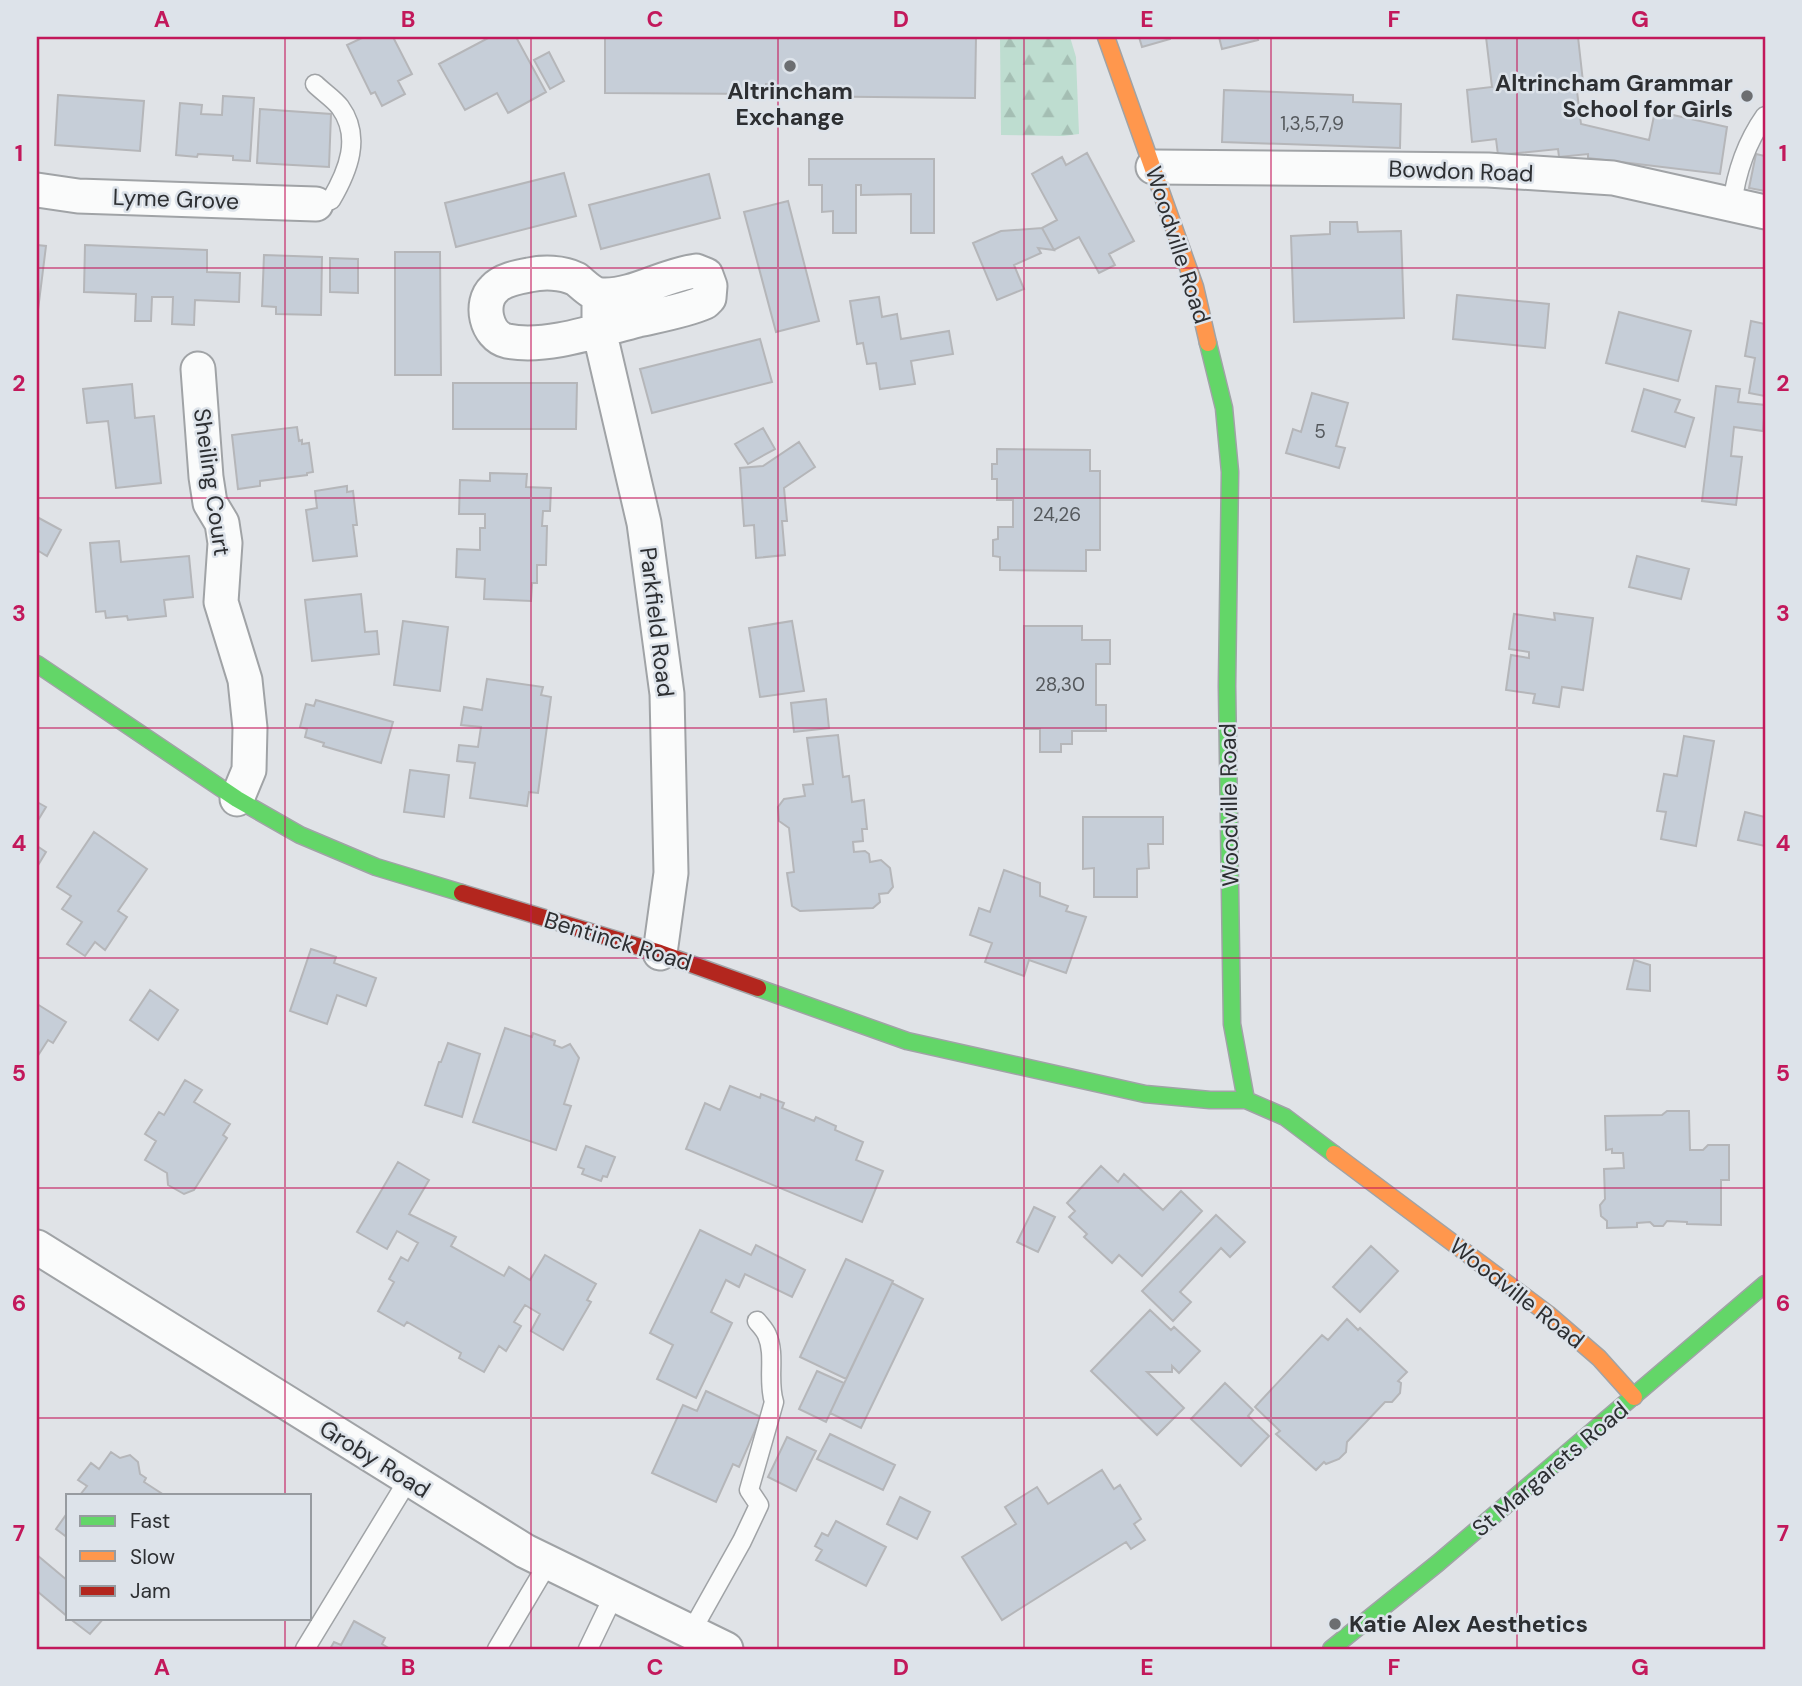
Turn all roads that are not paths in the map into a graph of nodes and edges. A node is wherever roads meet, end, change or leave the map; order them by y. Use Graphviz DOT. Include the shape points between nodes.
graph roads {
  1 [pos="1106,37"];
  2 [pos="316,84"];
  3 [pos="1765,116"];
  4 [pos="1153,167"];
  5 [pos="37,190"];
  6 [pos="316,204"];
  7 [pos="1732,205"];
  8 [pos="1765,212"];
  9 [pos="599,296"];
  10 [pos="599,330"];
  11 [pos="198,369"];
  12 [pos="37,664"];
  13 [pos="237,799"];
  14 [pos="660,953"];
  15 [pos="1246,1100"];
  16 [pos="37,1247"];
  17 [pos="1765,1284"];
  18 [pos="757,1321"];
  19 [pos="1634,1397"];
  20 [pos="408,1480"];
  21 [pos="548,1563"];
  22 [pos="614,1595"];
  23 [pos="691,1632"];
  24 [pos="304,1649"];
  25 [pos="496,1649"];
  26 [pos="588,1649"];
  27 [pos="726,1649"];
  28 [pos="1331,1649"];
  1 -- 4 [label="street, Woodville Road"];
  2 -- 6 [label="lane" via="340,108 353,139 344,177 331,200"];
  3 -- 7 [label="lane" via="1750,139"];
  4 -- 7 [label="street, Bowdon Road" via="1516,172 1613,178"];
  4 -- 15 [label="street, Woodville Road" via="1195,287 1224,408 1230,472 1231,1024"];
  5 -- 6 [label="street, Lyme Grove" via="78,196"];
  7 -- 8 [label="street, Bowdon Road"];
  9 -- 10 [label="street, Parkfield Road"];
  9 -- 10 [label="street" via="696,271 706,275 710,286 709,298 696,306"];
  9 -- 10 [label="street" via="561,274 531,274 494,289 486,311 494,335 504,340 564,340"];
  10 -- 14 [label="street, Parkfield Road" via="644,523 667,694 671,873"];
  11 -- 13 [label="street, Sheiling Court" via="210,503 222,523 225,543 221,602 245,680 250,729 249,770"];
  12 -- 13 [label="street, Bentinck Road"];
  13 -- 14 [label="street, Bentinck Road" via="300,835 376,867"];
  14 -- 15 [label="street, Bentinck Road" via="907,1041 1145,1094"];
  15 -- 19 [label="street, Woodville Road" via="1285,1117 1548,1314 1600,1358"];
  16 -- 20 [label="street, Groby Road"];
  17 -- 19 [label="street, St Margarets Road"];
  18 -- 23 [label="lane" via="767,1335 769,1388 774,1402 749,1490 759,1505"];
  19 -- 28 [label="street, St Margarets Road"];
  20 -- 21 [label="street, Groby Road"];
  20 -- 24 [label="lane"];
  21 -- 22 [label="street, Groby Road"];
  21 -- 25 [label="lane"];
  22 -- 23 [label="street, Groby Road"];
  22 -- 26 [label="lane"];
  23 -- 27 [label="street, Groby Road"];
}
